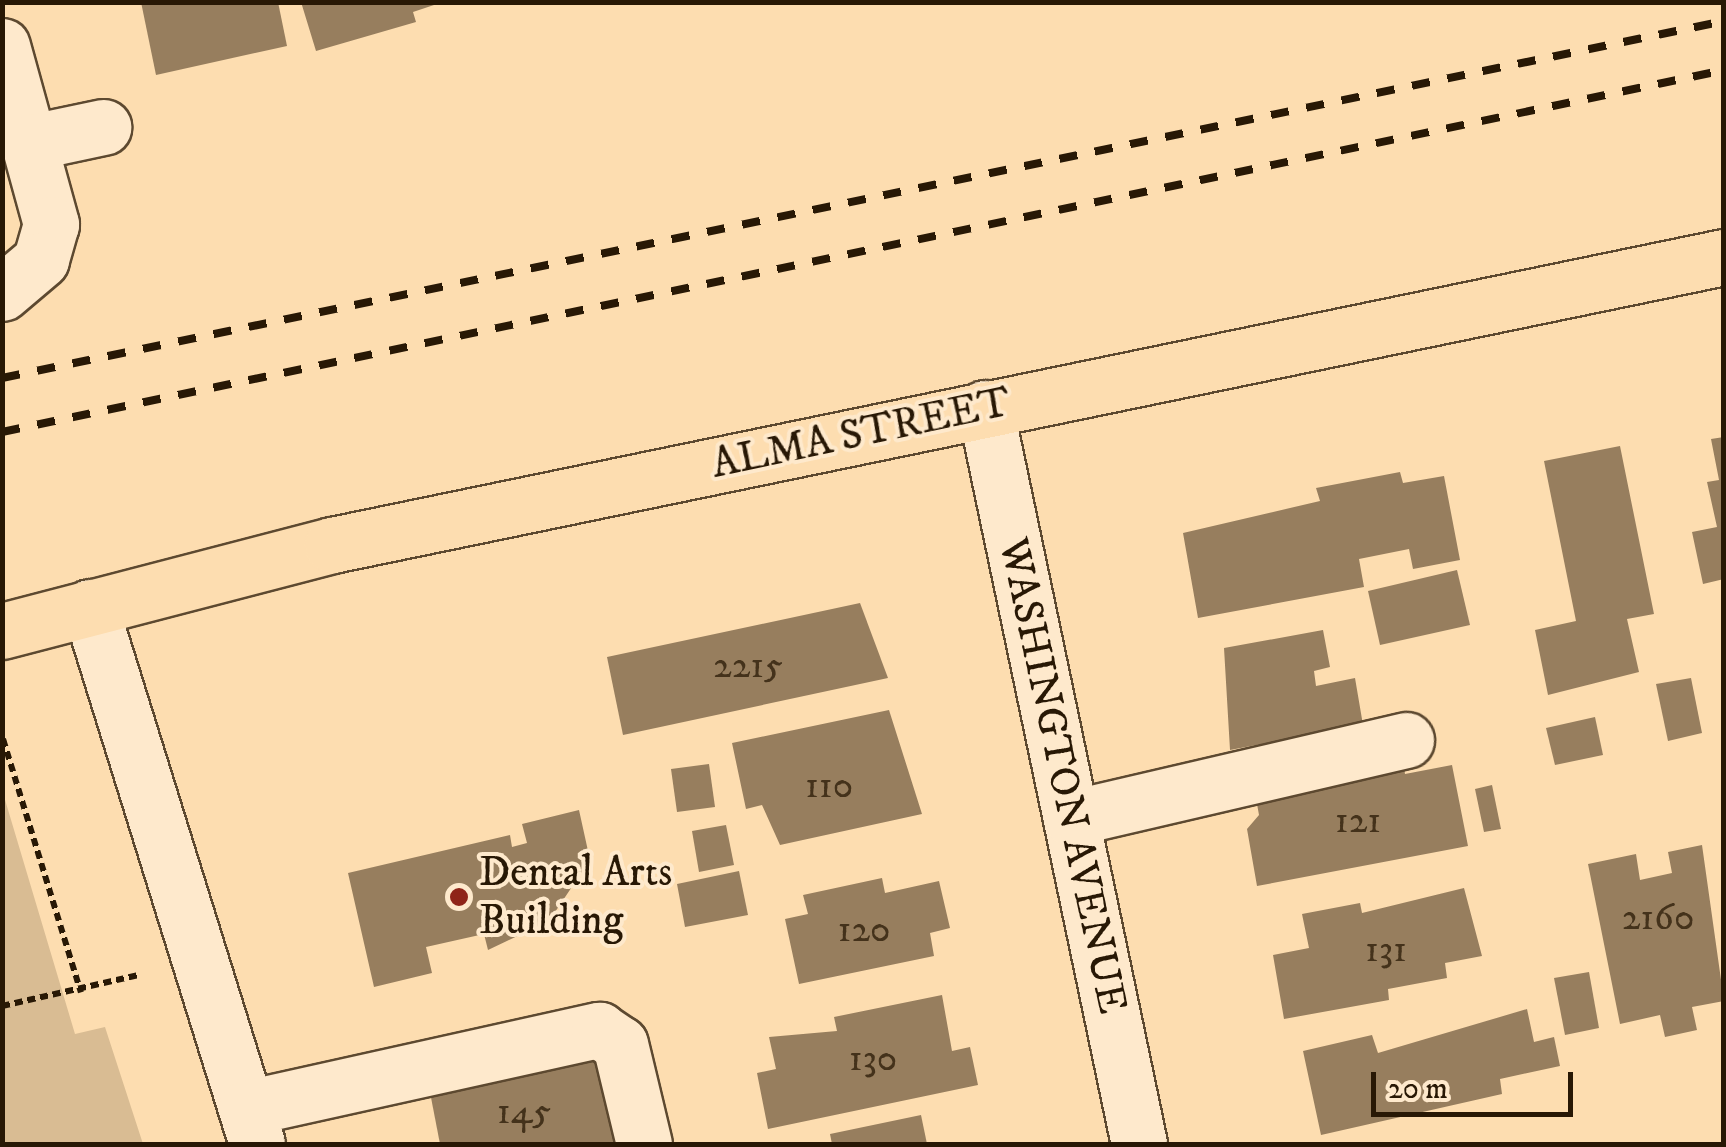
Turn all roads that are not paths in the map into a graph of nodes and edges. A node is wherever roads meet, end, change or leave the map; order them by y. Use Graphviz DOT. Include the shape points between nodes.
graph roads {
  1 [pos="2,46"];
  2 [pos="103,128"];
  3 [pos="32,142"];
  4 [pos="1724,257"];
  5 [pos="2,292"];
  6 [pos="986,408"];
  7 [pos="90,608"];
  8 [pos="2,631"];
  9 [pos="1406,740"];
  10 [pos="1071,818"];
  11 [pos="252,1126"];
  12 [pos="644,1144"];
  13 [pos="1140,1144"];
  1 -- 3 [label="street"];
  2 -- 3 [label="street"];
  3 -- 5 [label="street" via="51,224 42,260"];
  4 -- 6 [label="main road, ALMA STREET"];
  6 -- 7 [label="main road, ALMA STREET" via="332,545"];
  6 -- 10 [label="street, WASHINGTON AVENUE"];
  7 -- 8 [label="main road, ALMA STREET"];
  7 -- 11 [label="street"];
  9 -- 10 [label="street"];
  10 -- 13 [label="street, WASHINGTON AVENUE"];
  11 -- 12 [label="street" via="599,1030 620,1044"];
}
